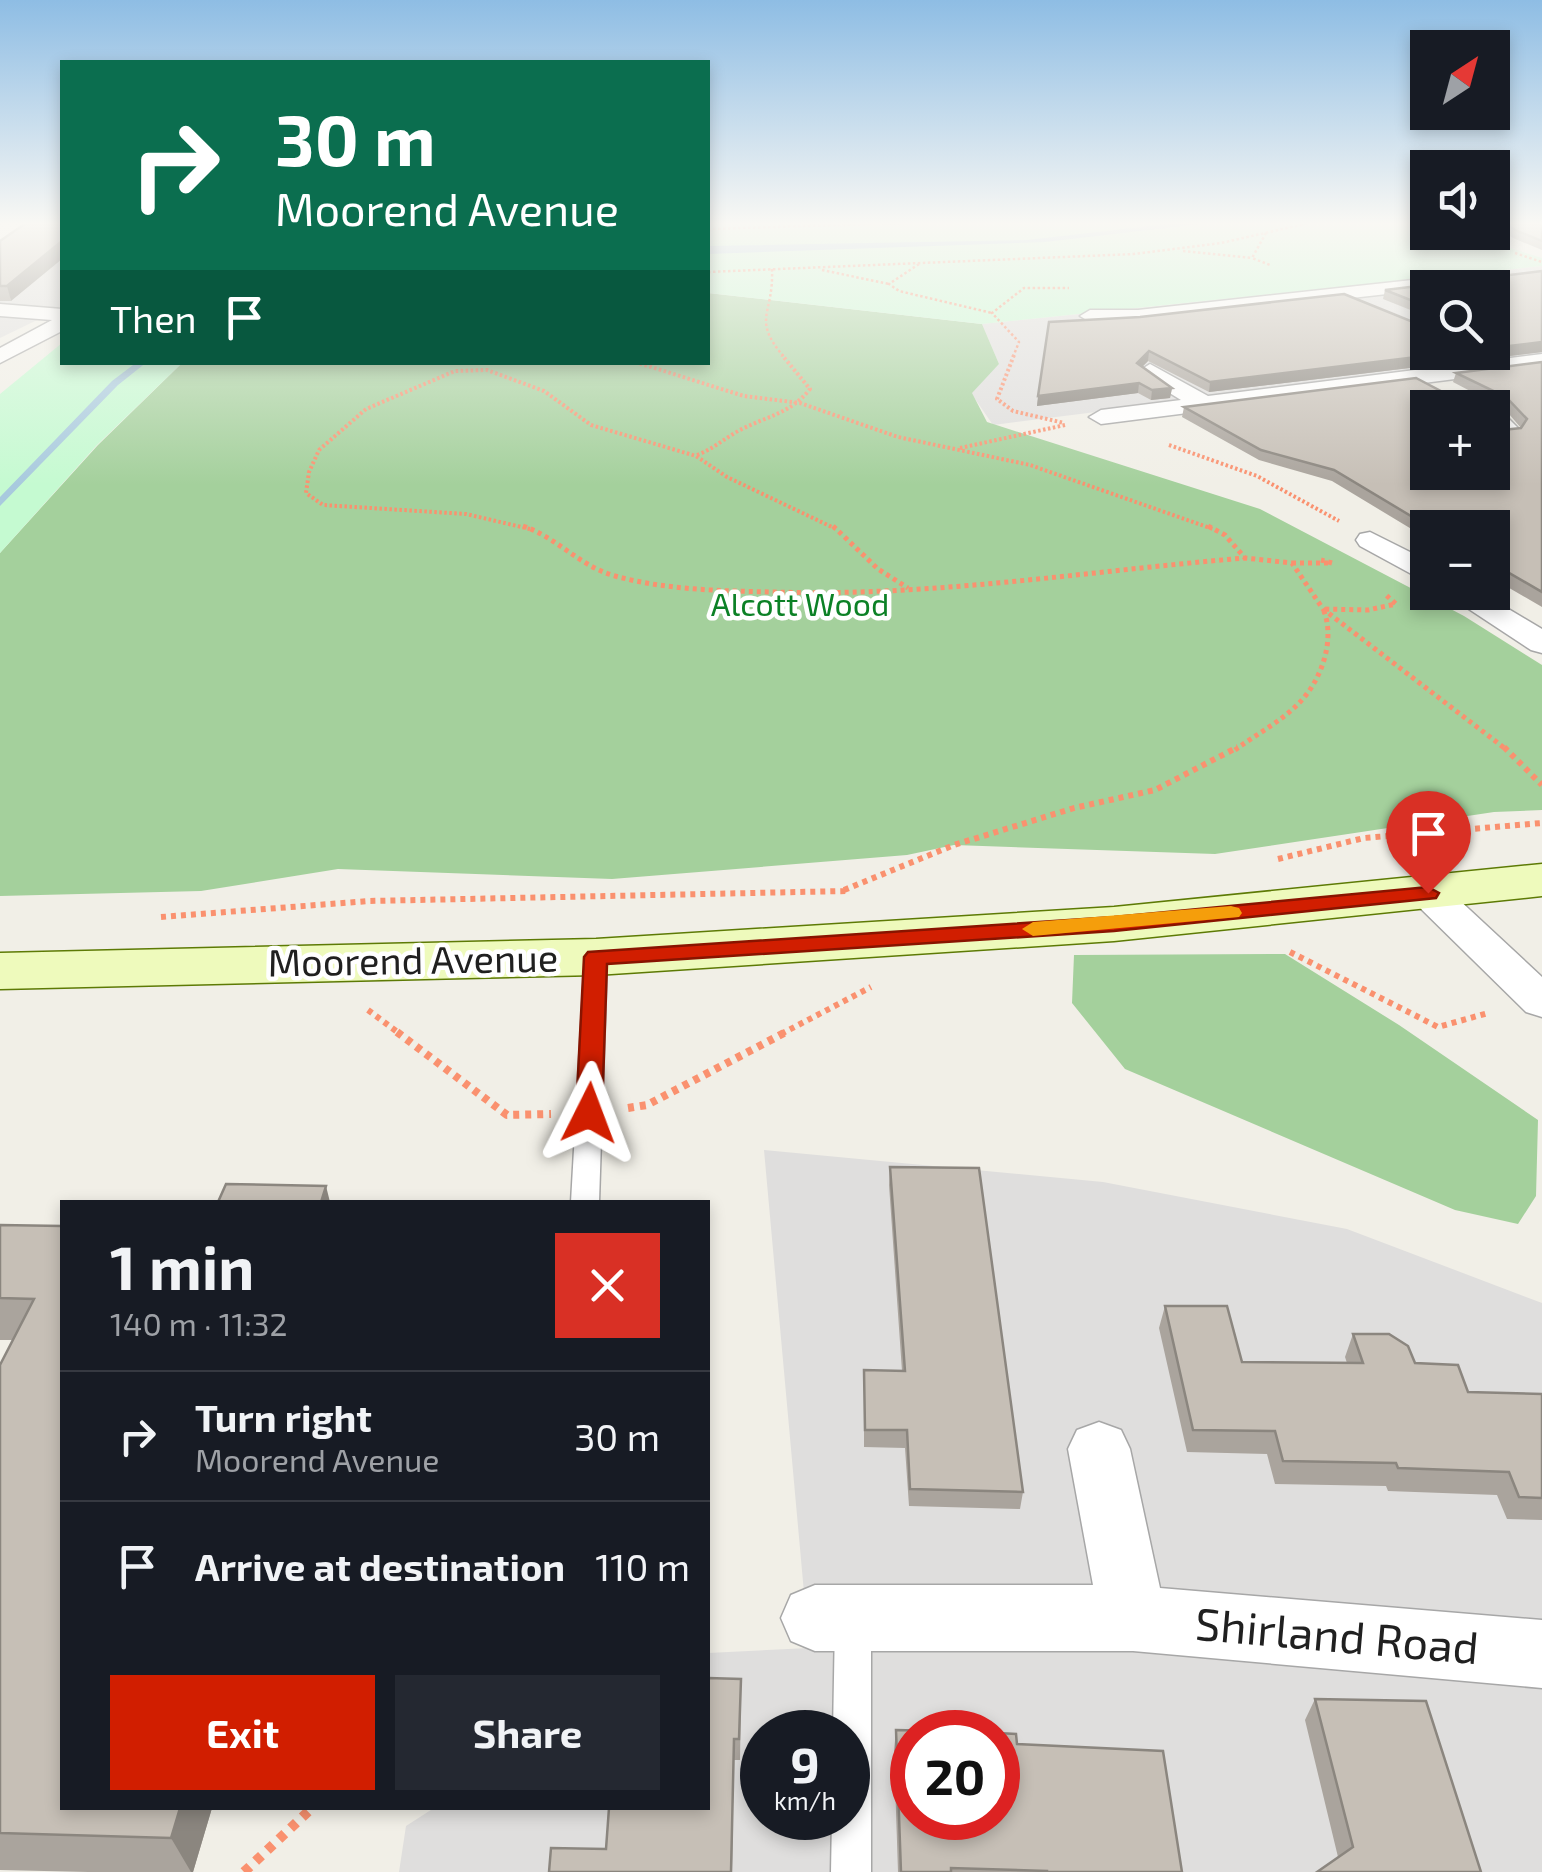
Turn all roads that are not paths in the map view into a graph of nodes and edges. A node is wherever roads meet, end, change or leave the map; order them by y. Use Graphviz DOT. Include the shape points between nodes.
graph roads {
  1 [pos="4,310"];
  2 [pos="1191,310"];
  3 [pos="60,315"];
  4 [pos="1090,316"];
  5 [pos="1138,316"];
  6 [pos="60,324"];
  7 [pos="1165,337"];
  8 [pos="0,357"];
  9 [pos="1542,361"];
  10 [pos="1511,366"];
  11 [pos="1150,372"];
  12 [pos="1422,379"];
  13 [pos="1444,390"];
  14 [pos="1204,404"];
  15 [pos="1101,418"];
  16 [pos="1370,540"];
  17 [pos="1410,563"];
  18 [pos="1488,610"];
  19 [pos="1542,643"];
  20 [pos="1542,880"];
  21 [pos="1428,893"];
  22 [pos="596,957"];
  23 [pos="0,971"];
  24 [pos="1540,1000"];
  25 [pos="584,1200"];
  26 [pos="1099,1450"];
  27 [pos="1132,1618"];
  28 [pos="834,1619"];
  29 [pos="1539,1662"];
  30 [pos="851,1872"];
  1 -- 3 [label="street"];
  2 -- 5 [label="street"];
  4 -- 5 [label="street"];
  5 -- 7 [label="street"];
  6 -- 8 [label="street"];
  9 -- 10 [label="street"];
  10 -- 12 [label="street"];
  11 -- 14 [label="street"];
  12 -- 13 [label="street"];
  12 -- 14 [label="street"];
  14 -- 15 [label="street"];
  16 -- 17 [label="street"];
  18 -- 19 [label="street"];
  20 -- 21 [label="street, Moorend Avenue"];
  21 -- 22 [label="street, Moorend Avenue" via="1114,924"];
  21 -- 24 [label="street"];
  22 -- 23 [label="street, Moorend Avenue"];
  22 -- 25 [label="lane"];
  26 -- 27 [label="street"];
  27 -- 28 [label="street, Shirland Road"];
  27 -- 29 [label="street, Shirland Road"];
  28 -- 30 [label="lane"];
}
